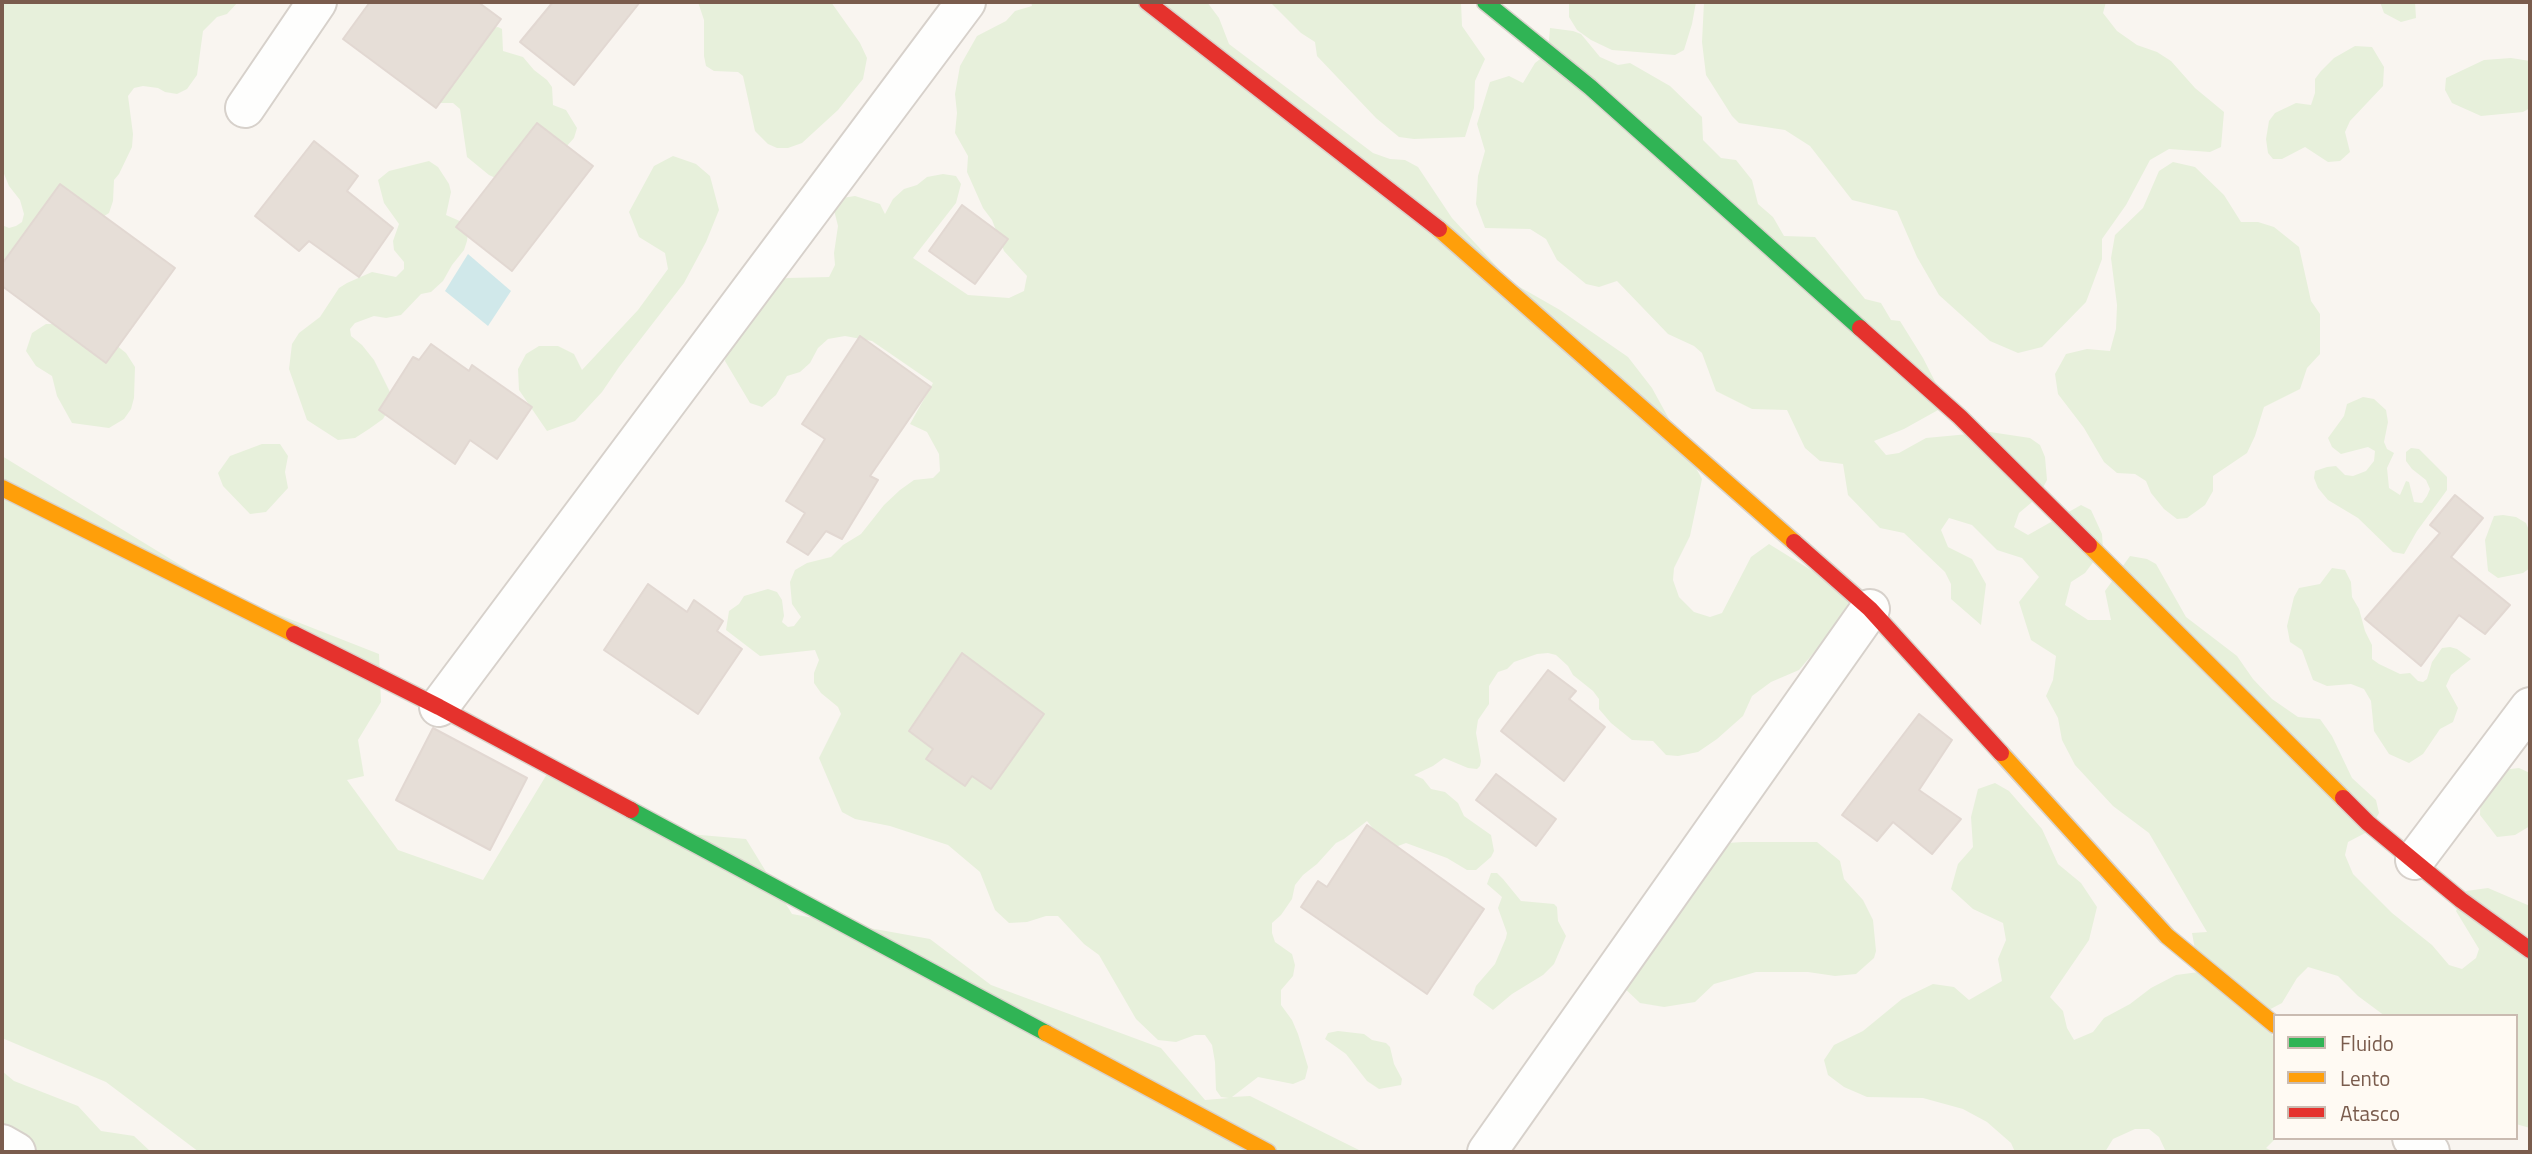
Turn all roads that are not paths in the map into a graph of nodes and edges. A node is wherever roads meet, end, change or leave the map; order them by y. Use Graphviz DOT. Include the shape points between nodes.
graph roads {
  1 [pos="317,2"];
  2 [pos="966,2"];
  3 [pos="1147,2"];
  4 [pos="1485,2"];
  5 [pos="245,108"];
  6 [pos="2,488"];
  7 [pos="1870,609"];
  8 [pos="2530,706"];
  9 [pos="439,707"];
  10 [pos="2415,860"];
  11 [pos="2530,950"];
  12 [pos="2273,1023"];
  13 [pos="2415,1140"];
  14 [pos="2,1144"];
  15 [pos="16,1152"];
  16 [pos="1268,1152"];
  17 [pos="1487,1152"];
  18 [pos="2430,1152"];
  1 -- 5 [label="street"];
  2 -- 9 [label="street"];
  3 -- 7 [label="street" via="1432,223"];
  4 -- 10 [label="street" via="1590,87 1960,417 2368,823"];
  6 -- 9 [label="street"];
  7 -- 12 [label="street" via="2167,936"];
  7 -- 17 [label="street"];
  8 -- 10 [label="street"];
  9 -- 16 [label="street"];
  10 -- 11 [label="street"];
  13 -- 18 [label="street"];
  14 -- 15 [label="street"];
}
